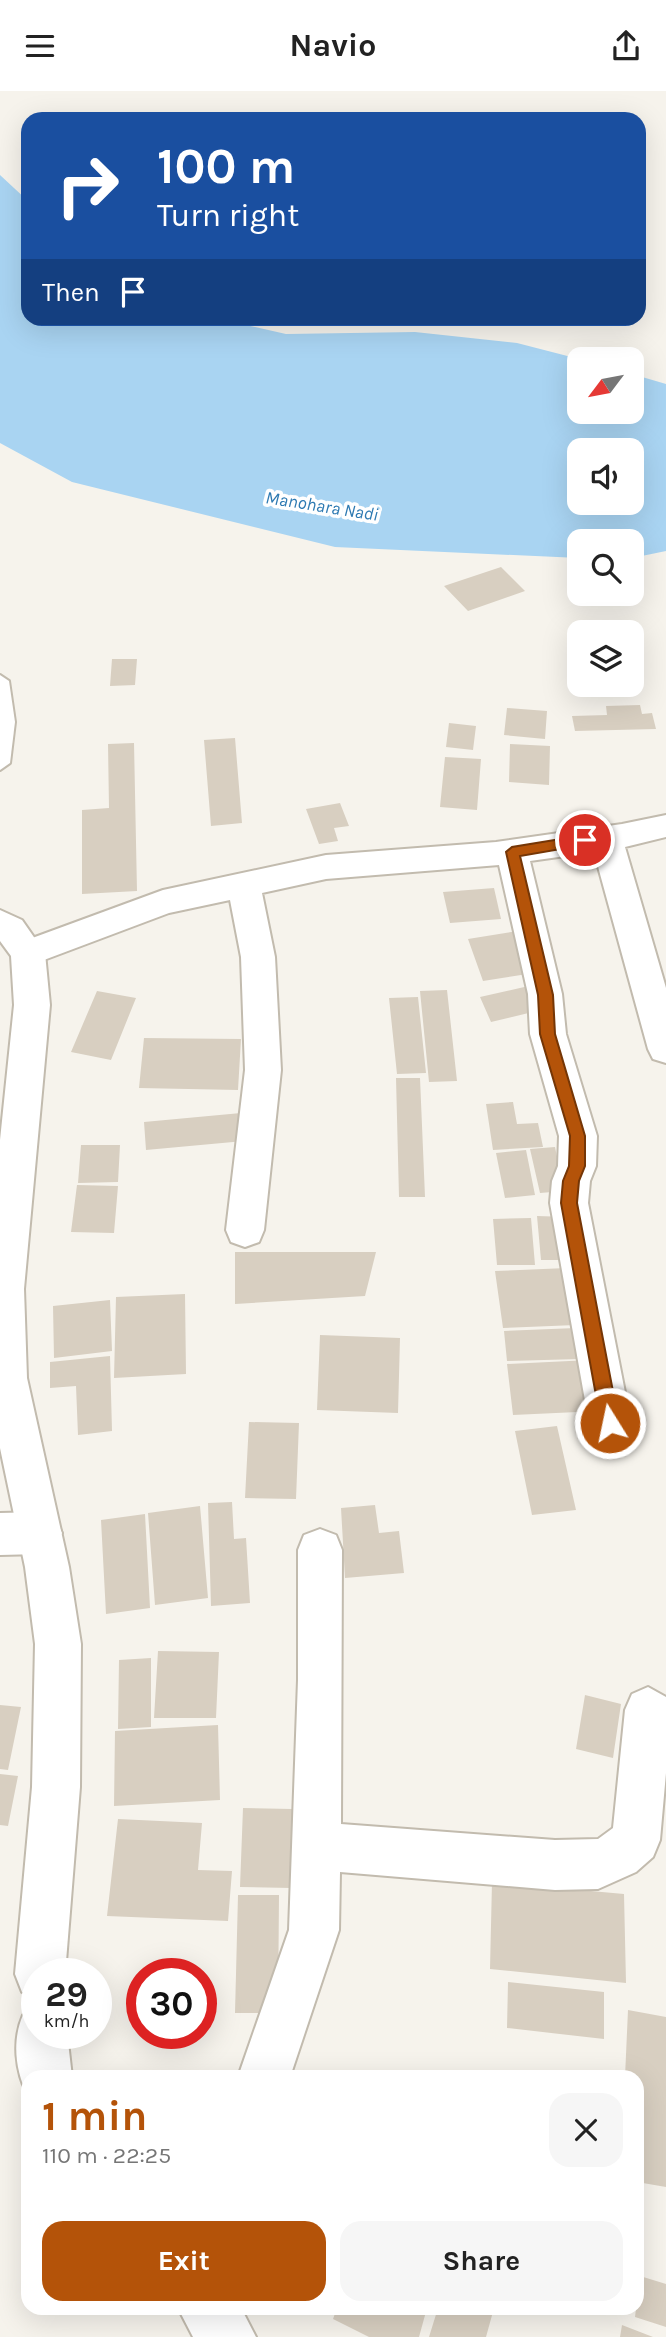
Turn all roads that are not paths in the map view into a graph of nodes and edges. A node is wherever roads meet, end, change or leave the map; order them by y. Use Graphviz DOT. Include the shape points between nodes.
graph roads {
  1 [pos="0,681"];
  2 [pos="0,763"];
  3 [pos="666,826"];
  4 [pos="606,838"];
  5 [pos="512,852"];
  6 [pos="244,885"];
  7 [pos="0,923"];
  8 [pos="28,953"];
  9 [pos="666,1049"];
  10 [pos="245,1230"];
  11 [pos="610,1423"];
  12 [pos="20,1534"];
  13 [pos="320,1551"];
  14 [pos="648,1710"];
  15 [pos="316,1846"];
  16 [pos="41,1958"];
  17 [pos="43,2049"];
  18 [pos="45,2070"];
  19 [pos="266,2070"];
  20 [pos="211,2315"];
  21 [pos="228,2337"];
  1 -- 2 [label="lane" via="6,737"];
  3 -- 4 [label="street"];
  4 -- 5 [label="street"];
  4 -- 9 [label="street"];
  5 -- 6 [label="street" via="326,867"];
  5 -- 11 [label="street" via="545,995 548,1034 578,1136 569,1203"];
  6 -- 8 [label="street" via="163,902"];
  6 -- 10 [label="street" via="258,957 262,1070"];
  7 -- 8 [label="street"];
  8 -- 12 [label="street" via="32,1005 4,1289 6,1378"];
  12 -- 16 [label="street" via="58,1644 56,1787"];
  13 -- 15 [label="street"];
  14 -- 15 [label="street" via="636,1840 619,1855 598,1864 555,1865"];
  15 -- 19 [label="street" via="314,1930"];
  17 -- 18 [label="street"];
  20 -- 21 [label="street"];
}
